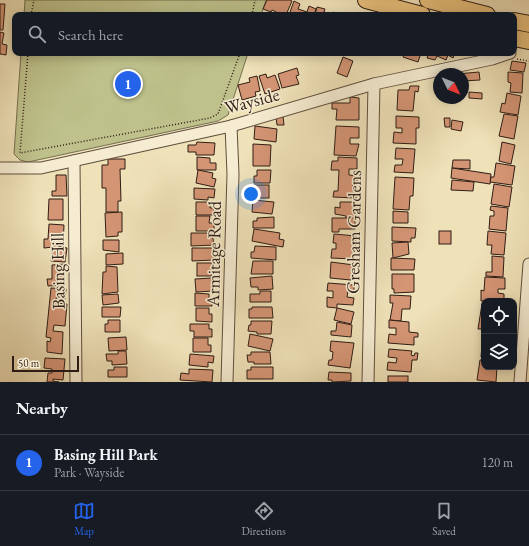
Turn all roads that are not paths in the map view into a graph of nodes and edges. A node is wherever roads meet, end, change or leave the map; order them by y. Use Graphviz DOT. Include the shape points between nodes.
graph roads {
  1 [pos="366,0"];
  2 [pos="428,0"];
  3 [pos="465,5"];
  4 [pos="411,12"];
  5 [pos="480,12"];
  6 [pos="517,22"];
  7 [pos="529,24"];
  8 [pos="496,56"];
  9 [pos="374,84"];
  10 [pos="231,126"];
  11 [pos="74,160"];
  12 [pos="0,168"];
  13 [pos="529,264"];
  14 [pos="76,382"];
  15 [pos="228,382"];
  16 [pos="368,382"];
  17 [pos="520,382"];
  1 -- 4 [label="highway"];
  2 -- 3 [label="highway"];
  3 -- 5 [label="highway"];
  6 -- 7 [label="highway"];
  8 -- 9 [label="street, Wayside"];
  9 -- 10 [label="street, Wayside"];
  9 -- 16 [label="street, Gresham Gardens"];
  10 -- 11 [label="street, Wayside"];
  10 -- 15 [label="street, Armitage Road" via="233,174"];
  11 -- 12 [label="street, Wayside" via="41,168"];
  11 -- 14 [label="street, Basing Hill"];
  13 -- 17 [label="street"];
}
